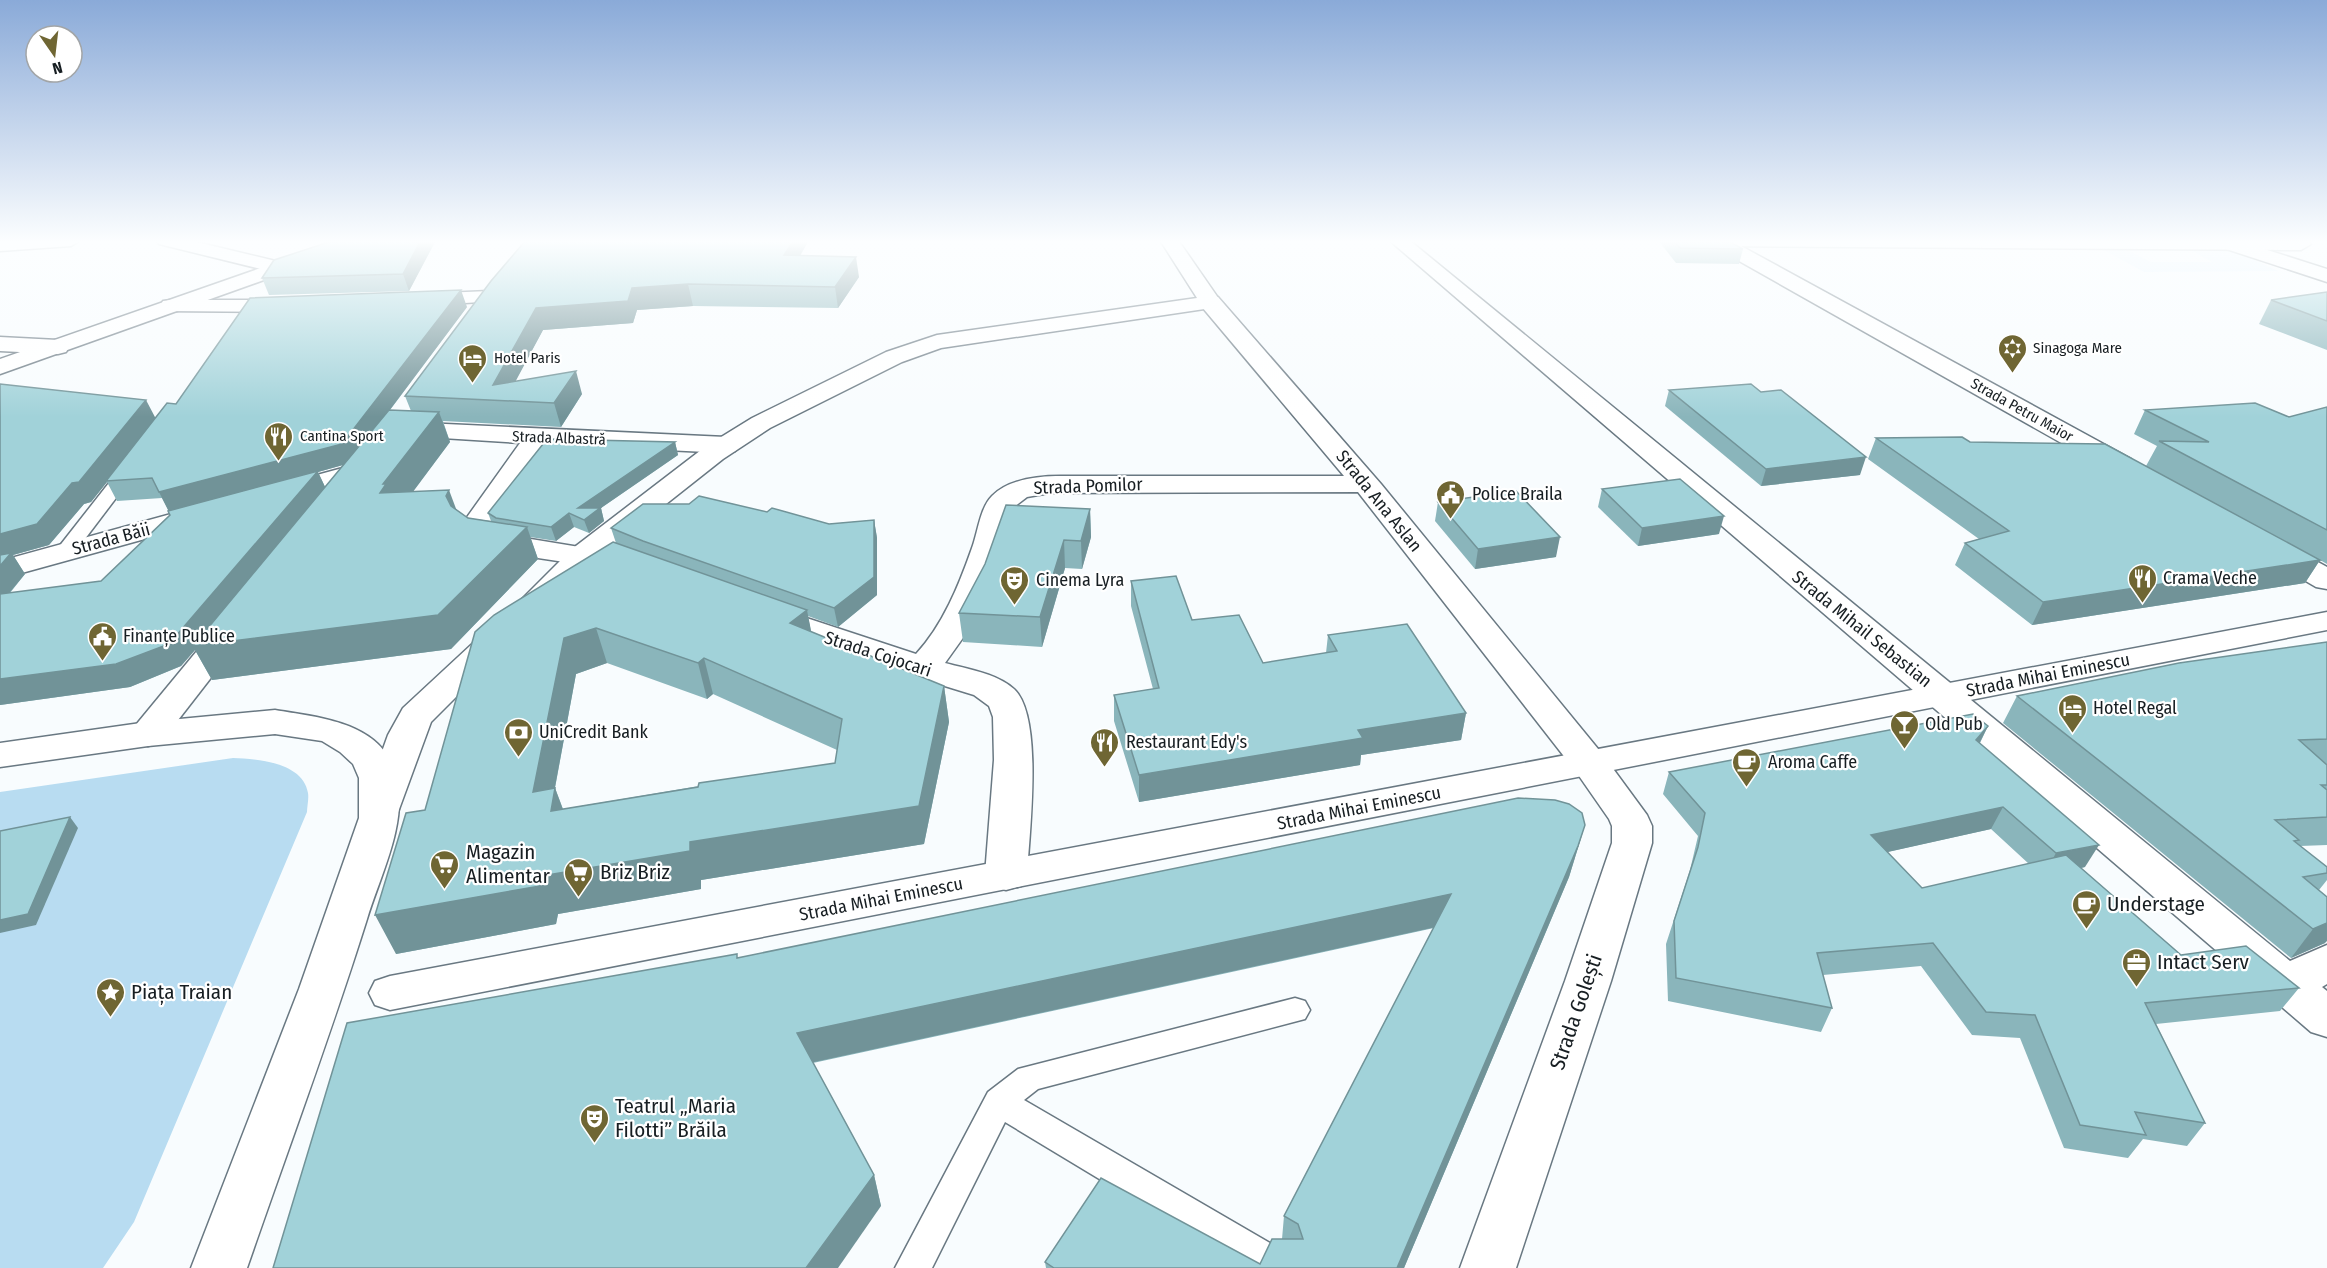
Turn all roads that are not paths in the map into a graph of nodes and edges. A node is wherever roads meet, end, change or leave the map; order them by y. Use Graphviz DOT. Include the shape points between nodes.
graph roads {
  1 [pos="190,299"];
  2 [pos="411,299"];
  3 [pos="487,299"];
  4 [pos="1208,299"];
  5 [pos="1469,299"];
  6 [pos="1823,299"];
  7 [pos="396,301"];
  8 [pos="1210,302"];
  9 [pos="304,305"];
  10 [pos="171,306"];
  11 [pos="253,307"];
  12 [pos="468,325"];
  13 [pos="239,326"];
  14 [pos="0,344"];
  15 [pos="58,347"];
  16 [pos="0,367"];
  17 [pos="413,401"];
  18 [pos="537,438"];
  19 [pos="726,445"];
  20 [pos="377,450"];
  21 [pos="138,458"];
  22 [pos="2141,476"];
  23 [pos="1366,484"];
  24 [pos="258,499"];
  25 [pos="224,508"];
  26 [pos="332,508"];
  27 [pos="2254,539"];
  28 [pos="65,552"];
  29 [pos="583,555"];
  30 [pos="639,568"];
  31 [pos="0,570"];
  32 [pos="2327,580"];
  33 [pos="745,606"];
  34 [pos="251,607"];
  35 [pos="2327,621"];
  36 [pos="921,668"];
  37 [pos="1943,696"];
  38 [pos="148,734"];
  39 [pos="0,755"];
  40 [pos="1590,764"];
  41 [pos="379,818"];
  42 [pos="1006,875"];
  43 [pos="2327,963"];
  44 [pos="2288,983"];
  45 [pos="390,993"];
  46 [pos="1295,1010"];
  47 [pos="2327,1018"];
  48 [pos="999,1102"];
  49 [pos="219,1268"];
  50 [pos="913,1268"];
  51 [pos="1280,1268"];
  52 [pos="1488,1268"];
  1 -- 10 [label="street"];
  2 -- 7 [label="street"];
  3 -- 12 [label="street"];
  4 -- 8 [label="street, Strada Ana Aslan"];
  5 -- 37 [label="street, Strada Mihail Sebastian"];
  6 -- 22 [label="street, Strada Petru Maior"];
  8 -- 19 [label="street" via="926,344 760,423"];
  8 -- 23 [label="street, Strada Ana Aslan"];
  9 -- 11 [label="street"];
  10 -- 11 [label="street"];
  10 -- 15 [label="street"];
  11 -- 13 [label="lane"];
  14 -- 15 [label="street"];
  15 -- 16 [label="street"];
  17 -- 20 [label="street"];
  18 -- 19 [label="street, Strada Albastră"];
  18 -- 20 [label="street, Strada Albastră"];
  18 -- 29 [label="street" via="475,531 492,542"];
  19 -- 29 [label="street"];
  20 -- 24 [label="street"];
  20 -- 26 [label="street"];
  21 -- 28 [label="lane"];
  23 -- 36 [label="street, Strada Pomilor" via="1064,484 1018,490 1000,504 969,594 943,643"];
  23 -- 40 [label="street, Strada Ana Aslan"];
  25 -- 28 [label="street, Strada Băii"];
  27 -- 32 [label="street"];
  28 -- 31 [label="street, Strada Băii"];
  29 -- 30 [label="street"];
  29 -- 41 [label="street" via="416,716"];
  33 -- 36 [label="street, Strada Cojocari"];
  34 -- 38 [label="street"];
  35 -- 37 [label="street, Strada Mihai Eminescu"];
  36 -- 42 [label="street, Strada Cojocari" via="986,687 1008,705 1013,733"];
  37 -- 40 [label="street, Strada Mihai Eminescu"];
  37 -- 44 [label="street, Strada Mihail Sebastian"];
  38 -- 39 [label="street"];
  38 -- 41 [label="street" via="274,722 332,731 369,758 378,778"];
  40 -- 42 [label="street, Strada Mihai Eminescu"];
  40 -- 52 [label="street, Strada Golești" via="1627,815 1632,843"];
  41 -- 49 [label="street" via="322,989"];
  42 -- 45 [label="street, Strada Mihai Eminescu"];
  43 -- 44 [label="street"];
  44 -- 47 [label="street, Strada Mihail Sebastian"];
  46 -- 48 [label="lane" via="1029,1078"];
  48 -- 50 [label="lane"];
  48 -- 51 [label="lane"];
}
